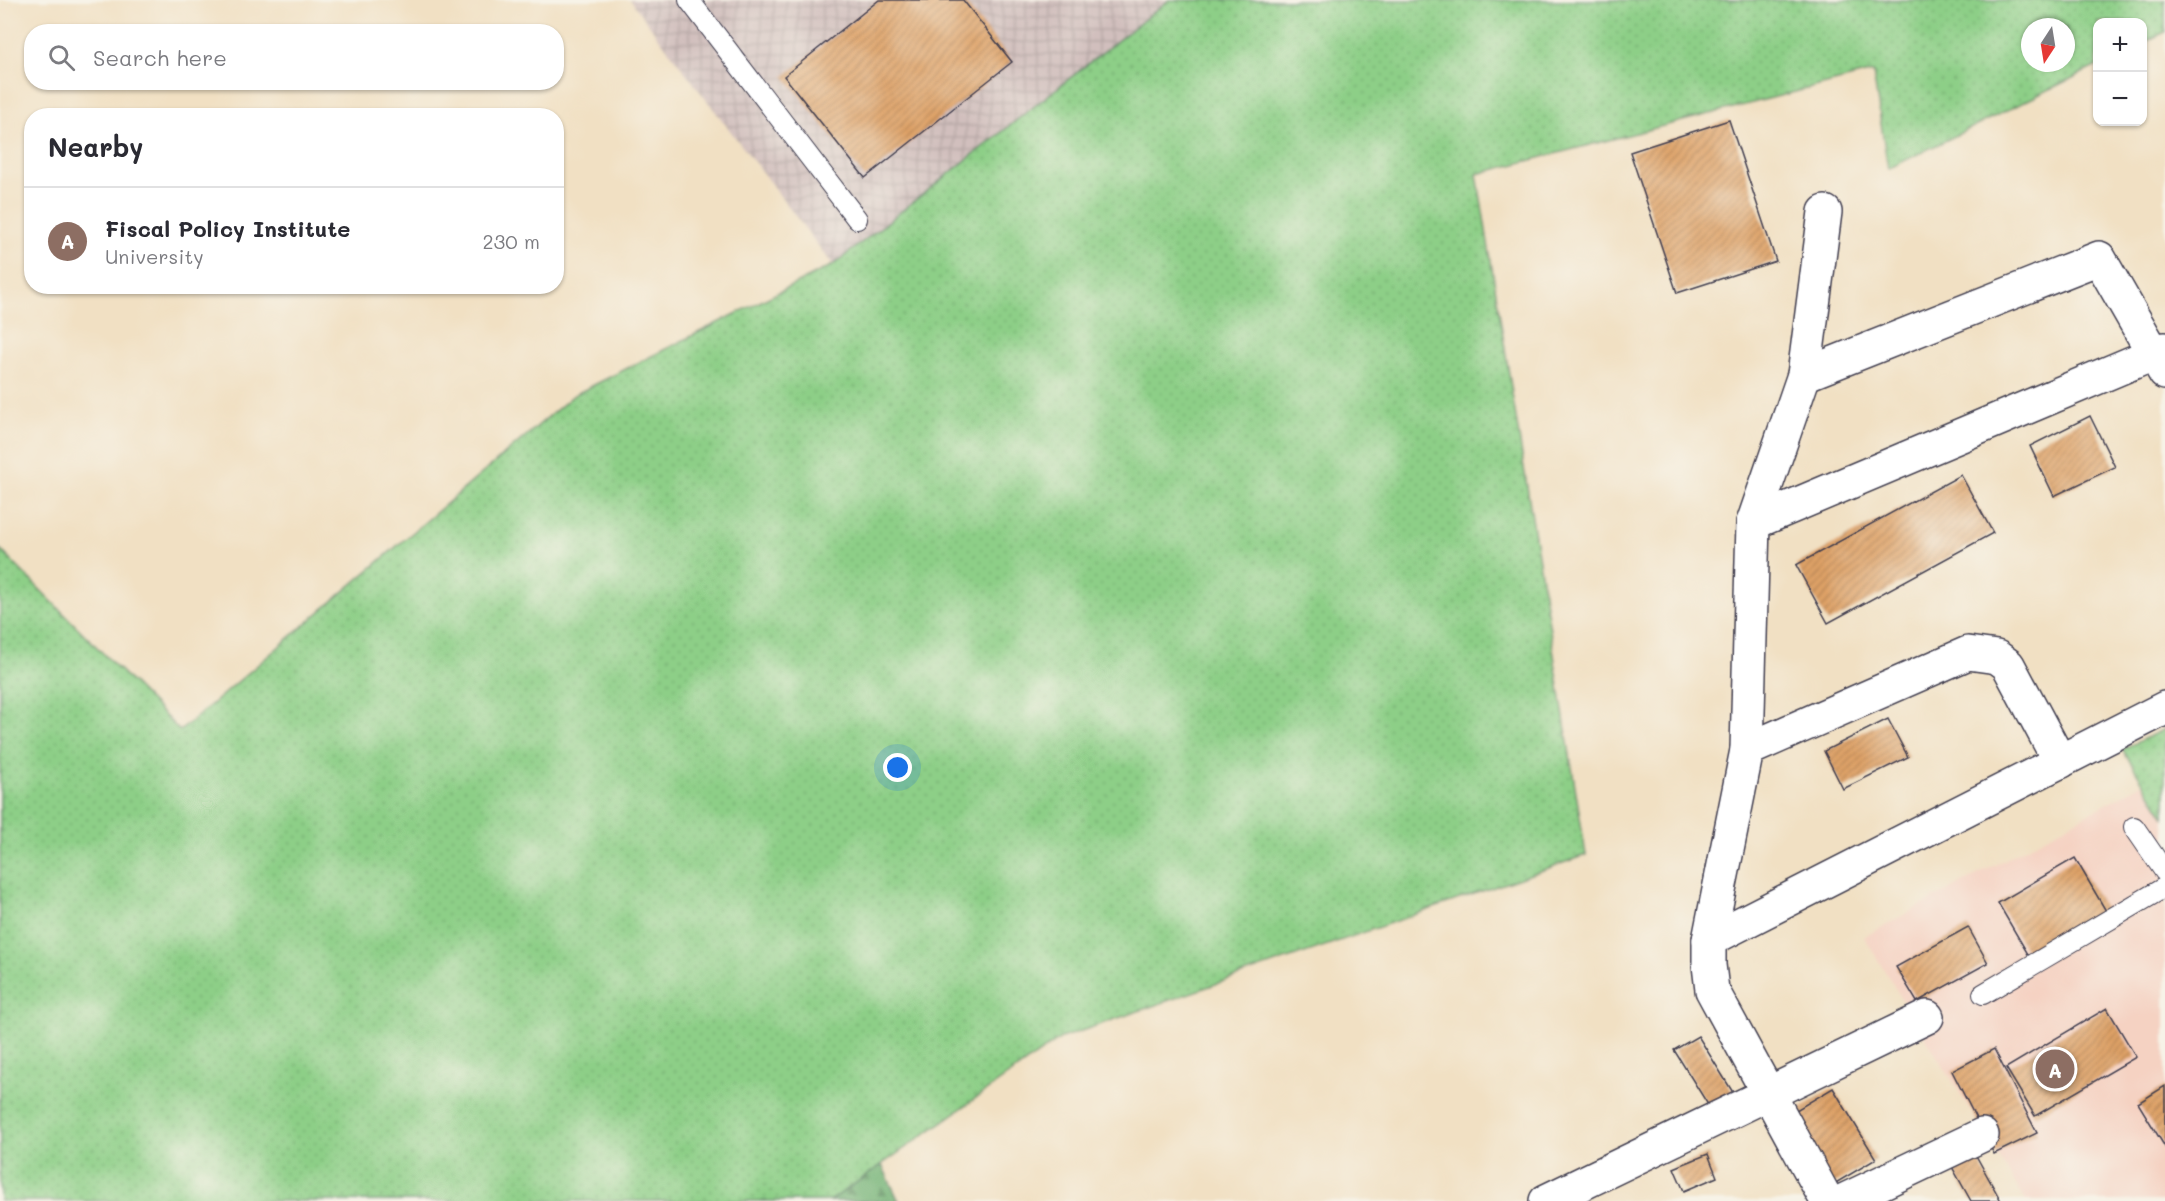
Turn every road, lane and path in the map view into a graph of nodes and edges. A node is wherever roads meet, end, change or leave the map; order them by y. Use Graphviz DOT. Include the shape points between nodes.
graph roads {
  1 [pos="689,0"];
  2 [pos="1825,212"];
  3 [pos="857,219"];
  4 [pos="2162,359"];
  5 [pos="1804,375"];
  6 [pos="1754,524"];
  7 [pos="2165,708"];
  8 [pos="1747,750"];
  9 [pos="2060,762"];
  10 [pos="2134,826"];
  11 [pos="2165,872"];
  12 [pos="2165,887"];
  13 [pos="1709,940"];
  14 [pos="1983,994"];
  15 [pos="1927,1017"];
  16 [pos="1768,1094"];
  17 [pos="1982,1135"];
  18 [pos="1546,1201"];
  19 [pos="1827,1201"];
  20 [pos="1843,1201"];
  1 -- 3 [label="lane"];
  2 -- 5 [label="street"];
  4 -- 5 [label="street" via="2099,258"];
  4 -- 6 [label="street"];
  5 -- 6 [label="street"];
  6 -- 8 [label="street"];
  7 -- 9 [label="street"];
  8 -- 9 [label="street" via="1968,653 1997,657 2008,665"];
  8 -- 13 [label="street"];
  9 -- 13 [label="street"];
  10 -- 11 [label="lane"];
  12 -- 14 [label="lane"];
  13 -- 16 [label="street" via="1712,990"];
  15 -- 16 [label="street"];
  16 -- 18 [label="street"];
  16 -- 19 [label="street"];
  17 -- 20 [label="street"];
}
